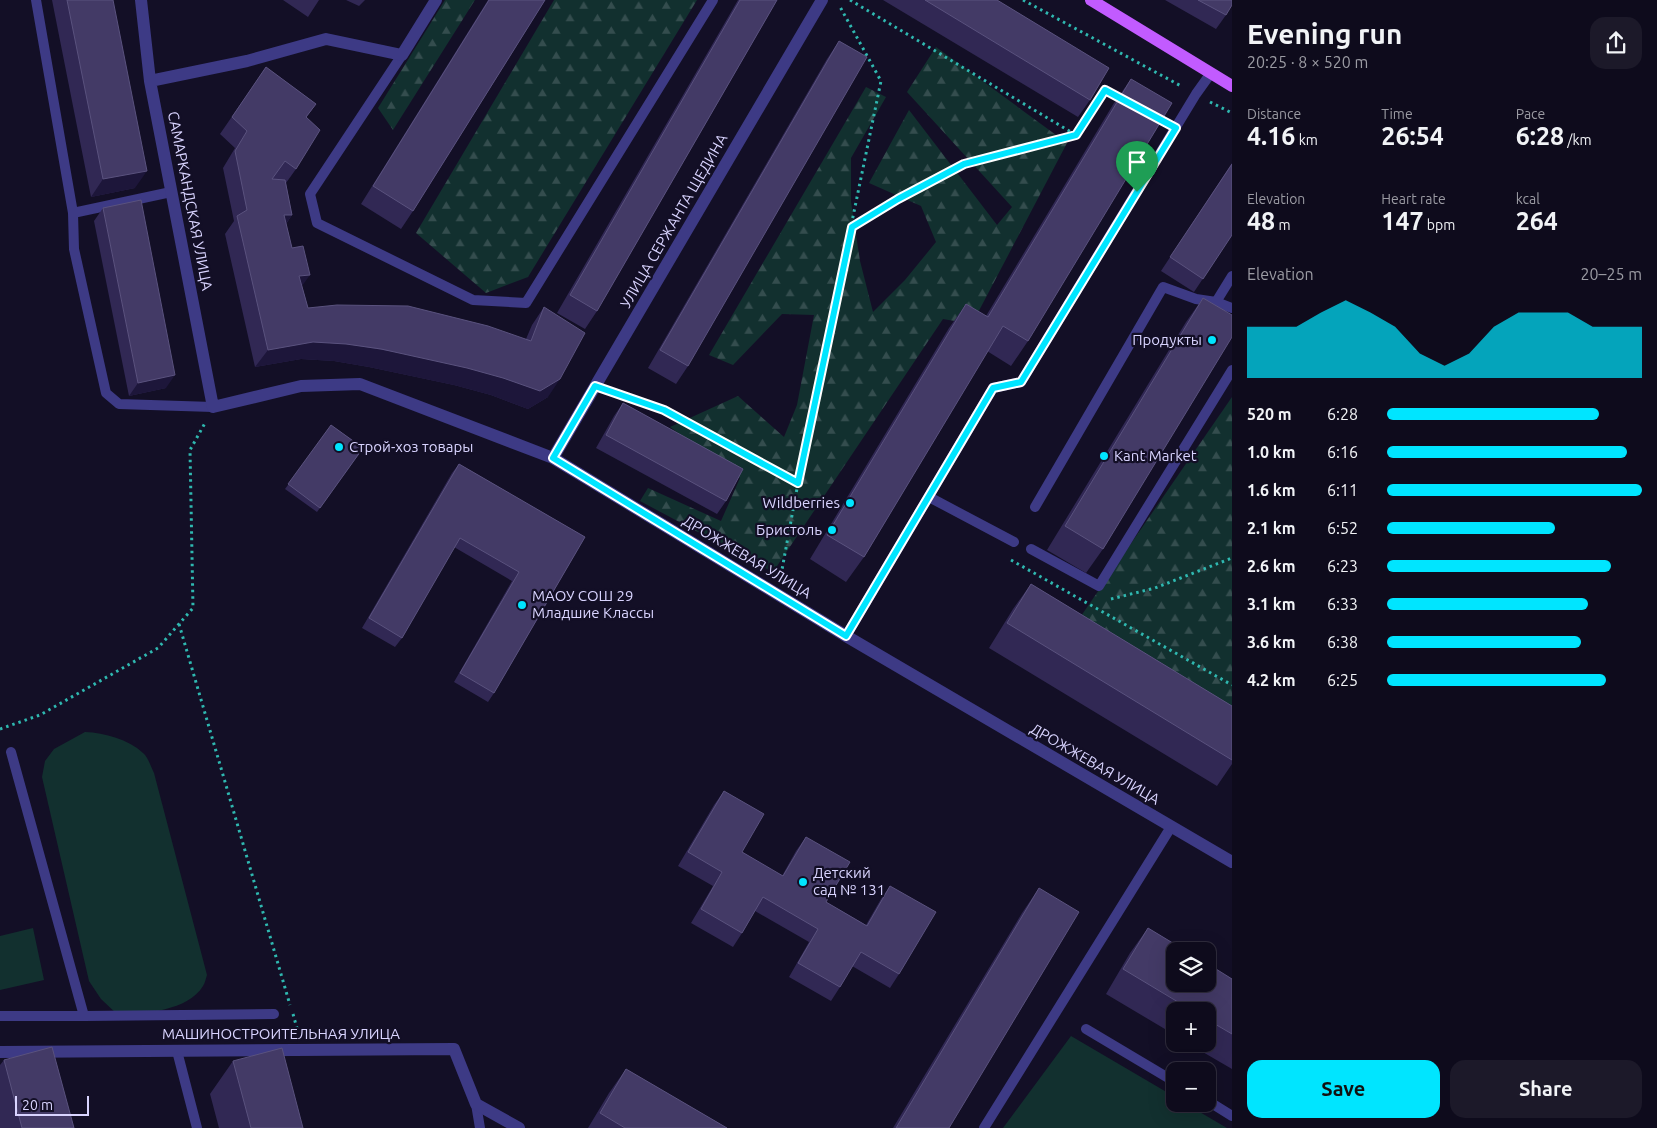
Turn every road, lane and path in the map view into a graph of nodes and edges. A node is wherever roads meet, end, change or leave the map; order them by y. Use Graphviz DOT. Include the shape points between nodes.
graph roads {
  1 [pos="36,0"];
  2 [pos="141,0"];
  3 [pos="436,0"];
  4 [pos="713,0"];
  5 [pos="822,0"];
  6 [pos="836,0"];
  7 [pos="850,0"];
  8 [pos="1023,0"];
  9 [pos="1091,0"];
  10 [pos="402,56"];
  11 [pos="1211,74"];
  12 [pos="150,81"];
  13 [pos="1232,86"];
  14 [pos="1196,94"];
  15 [pos="1120,98"];
  16 [pos="1232,113"];
  17 [pos="1076,135"];
  18 [pos="171,192"];
  19 [pos="73,213"];
  20 [pos="852,227"];
  21 [pos="1232,276"];
  22 [pos="1216,302"];
  23 [pos="1232,308"];
  24 [pos="1232,370"];
  25 [pos="595,386"];
  26 [pos="213,407"];
  27 [pos="553,458"];
  28 [pos="798,483"];
  29 [pos="929,496"];
  30 [pos="1035,507"];
  31 [pos="1014,542"];
  32 [pos="1031,549"];
  33 [pos="1004,556"];
  34 [pos="1232,558"];
  35 [pos="778,594"];
  36 [pos="1108,600"];
  37 [pos="1098,602"];
  38 [pos="1089,604"];
  39 [pos="179,624"];
  40 [pos="846,636"];
  41 [pos="1232,684"];
  42 [pos="0,729"];
  43 [pos="11,752"];
  44 [pos="1171,827"];
  45 [pos="1232,862"];
  46 [pos="274,1014"];
  47 [pos="0,1016"];
  48 [pos="84,1016"];
  49 [pos="1086,1028"];
  50 [pos="303,1049"];
  51 [pos="177,1050"];
  52 [pos="0,1052"];
  53 [pos="1166,1077"];
  54 [pos="476,1104"];
  55 [pos="1216,1106"];
  56 [pos="1232,1116"];
  57 [pos="197,1128"];
  58 [pos="480,1128"];
  59 [pos="519,1128"];
  60 [pos="984,1128"];
  1 -- 19 [label="lane"];
  2 -- 12 [label="street, САМАРКАНДСКАЯ УЛИЦА"];
  3 -- 10 [label="street"];
  4 -- 10 [label="lane" via="526,303 473,300 317,223 310,194"];
  5 -- 25 [label="street, УЛИЦА СЕРЖАНТА ЩЕДИНА"];
  6 -- 20 [label="path" via="881,82"];
  7 -- 17 [label="path"];
  8 -- 14 [label="path"];
  9 -- 11 [label="main road"];
  10 -- 12 [label="street" via="326,39 248,61"];
  11 -- 13 [label="main road"];
  11 -- 14 [label="lane"];
  12 -- 18 [label="street, САМАРКАНДСКАЯ УЛИЦА"];
  14 -- 16 [label="path"];
  14 -- 29 [label="lane" via="1021,382 993,388"];
  15 -- 17 [label="path" via="1105,90"];
  17 -- 20 [label="path" via="964,164"];
  18 -- 19 [label="lane"];
  18 -- 26 [label="street, САМАРКАНДСКАЯ УЛИЦА"];
  19 -- 26 [label="lane" via="74,250 106,393 119,404"];
  20 -- 28 [label="path"];
  21 -- 22 [label="lane"];
  22 -- 23 [label="lane"];
  22 -- 30 [label="lane" via="1196,299 1163,287"];
  24 -- 32 [label="lane" via="1099,586"];
  25 -- 27 [label="street, УЛИЦА СЕРЖАНТА ЩЕДИНА"];
  25 -- 28 [label="path" via="664,410"];
  26 -- 27 [label="street, ДРОЖЖЕВАЯ УЛИЦА" via="302,386 360,384"];
  26 -- 39 [label="path" via="190,450 193,608"];
  27 -- 35 [label="street, ДРОЖЖЕВАЯ УЛИЦА"];
  28 -- 35 [label="path"];
  29 -- 31 [label="lane"];
  29 -- 40 [label="lane"];
  33 -- 38 [label="path"];
  34 -- 36 [label="path" via="1155,588"];
  35 -- 40 [label="street, ДРОЖЖЕВАЯ УЛИЦА"];
  37 -- 38 [label="path"];
  38 -- 41 [label="path"];
  39 -- 42 [label="path" via="158,648 40,715"];
  39 -- 50 [label="path"];
  40 -- 44 [label="street, ДРОЖЖЕВАЯ УЛИЦА"];
  43 -- 48 [label="lane"];
  44 -- 45 [label="street, ДРОЖЖЕВАЯ УЛИЦА"];
  44 -- 60 [label="lane"];
  46 -- 48 [label="lane"];
  47 -- 48 [label="lane"];
  49 -- 53 [label="lane"];
  50 -- 51 [label="street, МАШИНОСТРОИТЕЛЬНАЯ УЛИЦА"];
  50 -- 54 [label="street, МАШИНОСТРОИТЕЛЬНАЯ УЛИЦА" via="454,1049"];
  51 -- 52 [label="street, МАШИНОСТРОИТЕЛЬНАЯ УЛИЦА"];
  51 -- 57 [label="lane"];
  54 -- 58 [label="lane"];
  54 -- 59 [label="street"];
  55 -- 56 [label="lane"];
}
